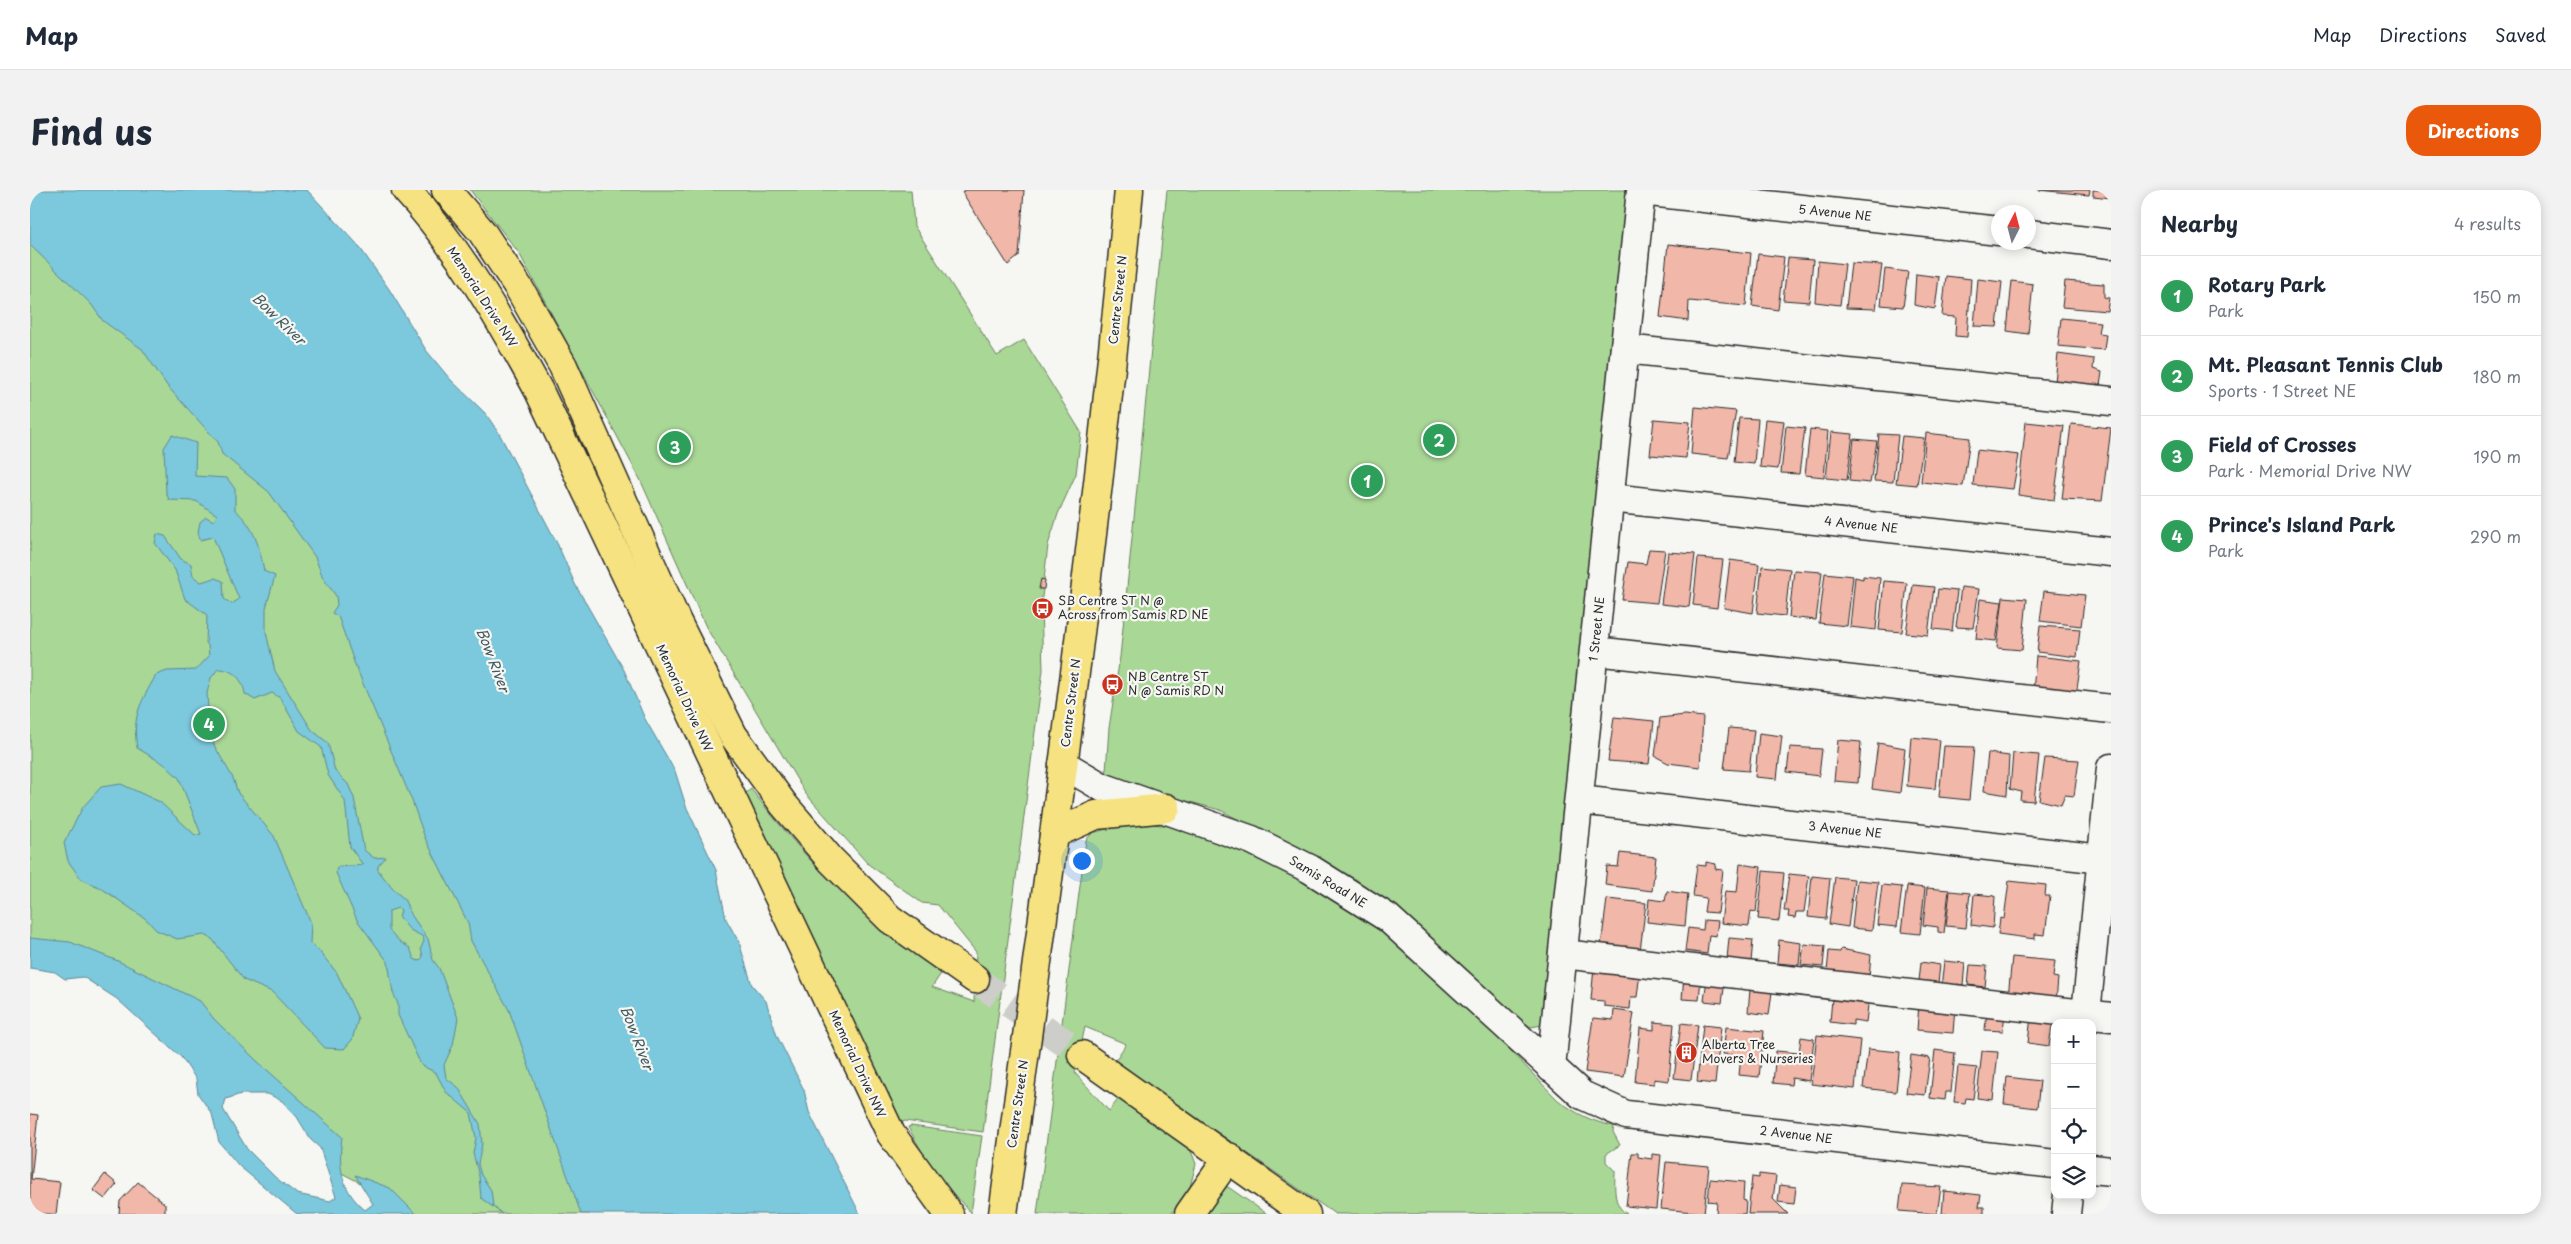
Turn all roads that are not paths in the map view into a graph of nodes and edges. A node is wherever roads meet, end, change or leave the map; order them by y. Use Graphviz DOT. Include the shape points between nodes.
graph roads {
  1 [pos="406,190"];
  2 [pos="446,190"];
  3 [pos="1129,190"];
  4 [pos="1641,190"];
  5 [pos="1991,230"];
  6 [pos="2036,235"];
  7 [pos="2111,244"];
  8 [pos="1625,349"];
  9 [pos="2111,400"];
  10 [pos="1610,498"];
  11 [pos="2111,552"];
  12 [pos="1594,651"];
  13 [pos="2111,709"];
  14 [pos="1063,764"];
  15 [pos="2111,768"];
  16 [pos="1579,800"];
  17 [pos="1166,808"];
  18 [pos="1054,834"];
  19 [pos="2106,860"];
  20 [pos="1563,954"];
  21 [pos="975,979"];
  22 [pos="2094,1018"];
  23 [pos="1082,1055"];
  24 [pos="1552,1068"];
  25 [pos="1229,1157"];
  26 [pos="2051,1164"];
  27 [pos="2096,1169"];
  28 [pos="2111,1171"];
  29 [pos="2068,1199"];
  30 [pos="948,1214"];
  31 [pos="1003,1214"];
  32 [pos="1189,1214"];
  33 [pos="1306,1214"];
  34 [pos="2066,1214"];
  1 -- 30 [label="main road, Memorial Drive NW" via="502,322 539,391 891,1134"];
  2 -- 21 [label="main road" via="482,232 520,288 563,366 677,622 733,735 784,805 831,860 890,919"];
  3 -- 14 [label="main road, Centre Street N" via="1116,327"];
  4 -- 5 [label="street, 5 Avenue NE"];
  4 -- 8 [label="street, 1 Street NE"];
  6 -- 7 [label="street"];
  8 -- 9 [label="street"];
  8 -- 10 [label="street, 1 Street NE"];
  10 -- 11 [label="street, 4 Avenue NE"];
  10 -- 12 [label="street, 1 Street NE"];
  12 -- 13 [label="street"];
  12 -- 16 [label="street, 1 Street NE"];
  14 -- 17 [label="street, Samis Road NE" via="1102,787"];
  14 -- 18 [label="main road, Centre Street N"];
  15 -- 19 [label="street"];
  16 -- 19 [label="street, 3 Avenue NE"];
  16 -- 20 [label="street, 1 Street NE"];
  17 -- 18 [label="main road" via="1096,815"];
  17 -- 24 [label="street, Samis Road NE" via="1252,840 1310,869 1388,918"];
  18 -- 31 [label="main road, Centre Street N"];
  19 -- 22 [label="street"];
  20 -- 22 [label="street"];
  20 -- 24 [label="street, 1 Street NE"];
  23 -- 25 [label="main road"];
  24 -- 26 [label="street, 2 Avenue NE" via="1582,1095 1626,1116"];
  25 -- 32 [label="main road"];
  25 -- 33 [label="main road"];
  27 -- 28 [label="street"];
  29 -- 34 [label="street"];
}
